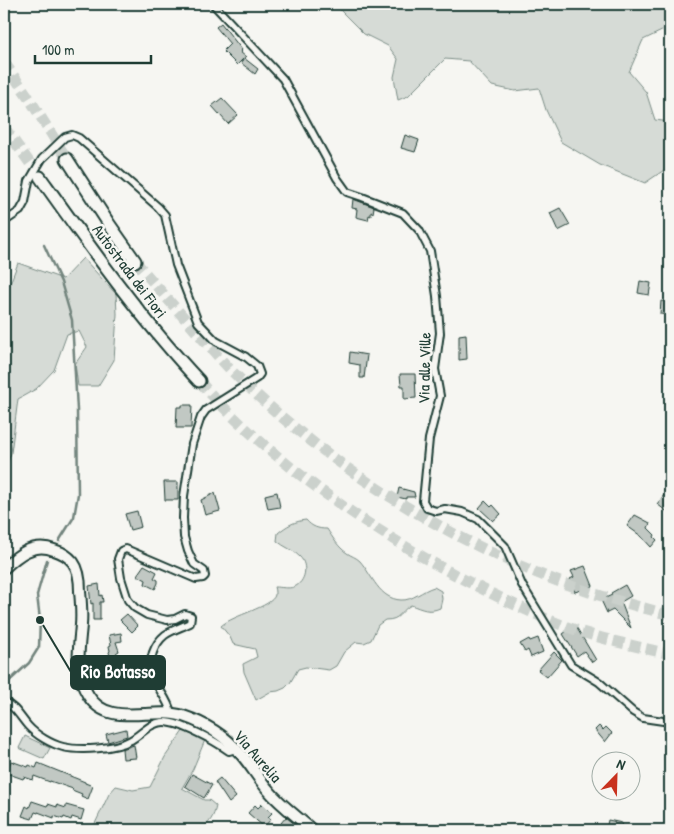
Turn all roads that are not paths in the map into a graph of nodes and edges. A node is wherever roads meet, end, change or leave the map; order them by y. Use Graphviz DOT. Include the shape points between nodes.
graph roads {
  1 [pos="213,4"];
  2 [pos="67,159"];
  3 [pos="40,177"];
  4 [pos="4,222"];
  5 [pos="135,261"];
  6 [pos="199,381"];
  7 [pos="4,568"];
  8 [pos="4,702"];
  9 [pos="171,713"];
  10 [pos="670,722"];
  11 [pos="236,749"];
  12 [pos="312,830"];
  1 -- 10 [label="street, Via alle Ville" via="283,79 347,192 403,213 419,230 430,251 440,333 435,369 440,396 429,439 423,501 436,511 462,512 478,519 505,546 522,585 571,665 599,682 643,718"];
  2 -- 5 [label="highway, Autostrada dei Fiori"];
  3 -- 6 [label="highway, Autostrada dei Fiori" via="168,348"];
  4 -- 9 [label="street" via="25,202 29,181 42,159 65,137 79,138 158,207 164,215 176,265 198,322 216,341 246,357 259,370 256,378 206,410 192,444 184,496 184,536 194,564 204,571 205,576 196,579 126,549 121,550 118,559 128,600 135,608 166,620 185,614 191,616 190,623 166,635 156,646 152,657 152,674"];
  7 -- 9 [label="main road, Via Aurelia" via="33,548 52,549 65,555 73,562 79,577 82,611 79,674 88,697 100,708 126,716"];
  8 -- 11 [label="street" via="29,727 63,747 100,748 130,740 149,726 164,722 177,724 230,751"];
  9 -- 11 [label="main road, Via Aurelia" via="204,726"];
  11 -- 12 [label="main road, Via Aurelia" via="269,792"];
}
